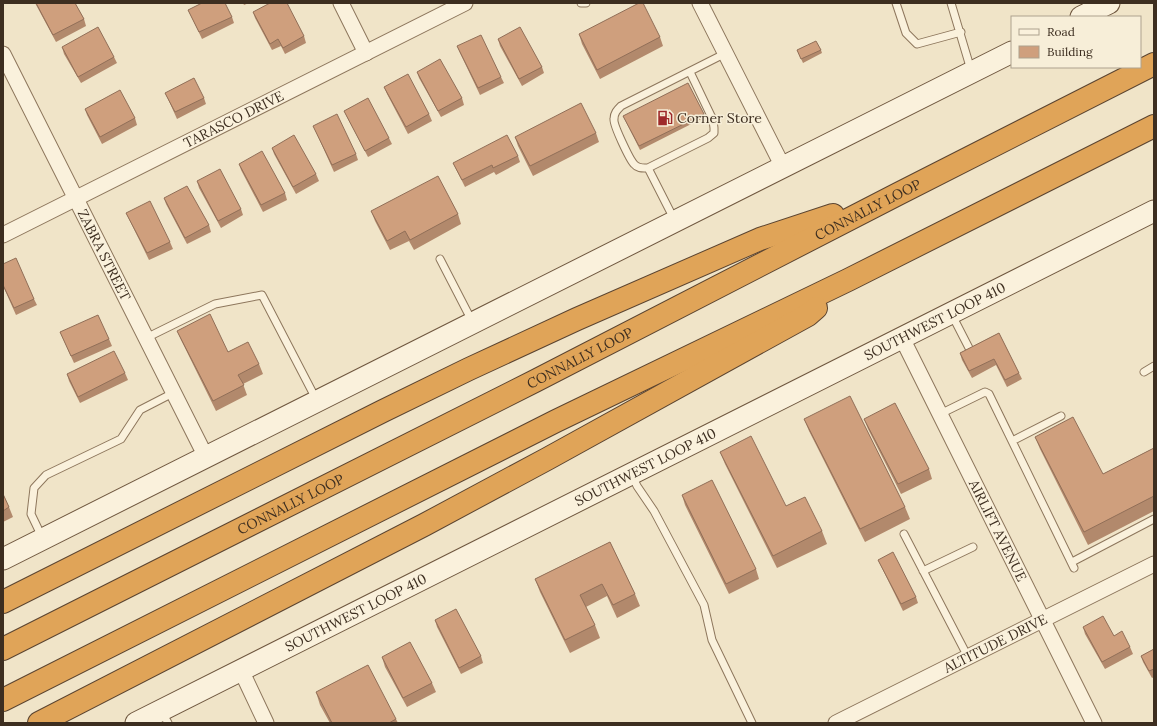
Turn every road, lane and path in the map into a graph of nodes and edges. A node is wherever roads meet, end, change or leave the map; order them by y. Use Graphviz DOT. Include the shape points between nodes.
graph roads {
  1 [pos="341,3"];
  2 [pos="465,3"];
  3 [pos="581,3"];
  4 [pos="586,3"];
  5 [pos="700,3"];
  6 [pos="896,3"];
  7 [pos="951,3"];
  8 [pos="1109,3"];
  9 [pos="1083,16"];
  10 [pos="961,32"];
  11 [pos="1011,52"];
  12 [pos="366,53"];
  13 [pos="726,53"];
  14 [pos="5,63"];
  15 [pos="1154,64"];
  16 [pos="690,72"];
  17 [pos="972,72"];
  18 [pos="1154,126"];
  19 [pos="782,167"];
  20 [pos="648,168"];
  21 [pos="898,194"];
  22 [pos="75,198"];
  23 [pos="1154,210"];
  24 [pos="675,221"];
  25 [pos="3,235"];
  26 [pos="440,259"];
  27 [pos="848,280"];
  28 [pos="951,313"];
  29 [pos="473,323"];
  30 [pos="146,338"];
  31 [pos="902,338"];
  32 [pos="970,350"];
  33 [pos="1154,366"];
  34 [pos="1144,372"];
  35 [pos="174,393"];
  36 [pos="317,401"];
  37 [pos="940,414"];
  38 [pos="1061,416"];
  39 [pos="1012,441"];
  40 [pos="206,457"];
  41 [pos="631,473"];
  42 [pos="1154,519"];
  43 [pos="904,534"];
  44 [pos="43,539"];
  45 [pos="973,547"];
  46 [pos="3,559"];
  47 [pos="1154,564"];
  48 [pos="923,571"];
  49 [pos="3,602"];
  50 [pos="1043,620"];
  51 [pos="3,649"];
  52 [pos="968,658"];
  53 [pos="240,670"];
  54 [pos="3,700"];
  55 [pos="165,717"];
  56 [pos="40,723"];
  57 [pos="136,723"];
  58 [pos="266,723"];
  59 [pos="752,723"];
  60 [pos="836,723"];
  61 [pos="1094,723"];
  1 -- 12 [label="street"];
  2 -- 12 [label="street, TARASCO DRIVE"];
  3 -- 4 [label="lane"];
  5 -- 13 [label="street"];
  6 -- 10 [label="lane" via="906,33 917,44"];
  7 -- 10 [label="lane"];
  8 -- 9 [label="main road"];
  10 -- 17 [label="lane"];
  11 -- 17 [label="main road"];
  12 -- 22 [label="street, TARASCO DRIVE"];
  13 -- 16 [label="lane"];
  13 -- 19 [label="street"];
  14 -- 22 [label="street, ZABRA STREET"];
  15 -- 21 [label="highway, CONNALLY LOOP"];
  16 -- 20 [label="lane" via="713,120 714,133"];
  16 -- 20 [label="lane" via="621,106 615,113 613,121 634,164 642,169"];
  17 -- 19 [label="main road"];
  18 -- 27 [label="highway"];
  19 -- 24 [label="main road"];
  20 -- 24 [label="lane"];
  21 -- 49 [label="highway" via="760,239 576,320 388,409"];
  21 -- 51 [label="highway, CONNALLY LOOP" via="535,381"];
  22 -- 25 [label="street, TARASCO DRIVE"];
  22 -- 30 [label="street, ZABRA STREET"];
  23 -- 28 [label="main road, SOUTHWEST LOOP 410"];
  24 -- 29 [label="main road"];
  26 -- 29 [label="lane"];
  27 -- 54 [label="highway" via="556,421"];
  27 -- 56 [label="highway" via="808,315 554,455"];
  28 -- 31 [label="main road, SOUTHWEST LOOP 410"];
  28 -- 32 [label="lane"];
  29 -- 36 [label="main road"];
  30 -- 35 [label="street, ZABRA STREET"];
  30 -- 36 [label="lane" via="215,304 262,295"];
  31 -- 37 [label="street, AIRLIFT AVENUE"];
  31 -- 41 [label="main road, SOUTHWEST LOOP 410"];
  33 -- 34 [label="lane"];
  35 -- 40 [label="street, ZABRA STREET"];
  35 -- 44 [label="lane" via="140,410 121,439 46,475 34,488 31,514"];
  36 -- 40 [label="main road"];
  37 -- 39 [label="lane" via="985,392 989,394"];
  37 -- 50 [label="street, AIRLIFT AVENUE"];
  38 -- 39 [label="lane"];
  39 -- 42 [label="lane" via="1073,565"];
  40 -- 44 [label="main road"];
  41 -- 53 [label="main road, SOUTHWEST LOOP 410"];
  41 -- 59 [label="lane" via="704,605 712,640"];
  43 -- 48 [label="lane"];
  44 -- 46 [label="main road"];
  45 -- 48 [label="lane"];
  47 -- 50 [label="street, ALTITUDE DRIVE"];
  48 -- 52 [label="lane"];
  50 -- 52 [label="street, ALTITUDE DRIVE"];
  50 -- 61 [label="street, AIRLIFT AVENUE"];
  52 -- 60 [label="street, ALTITUDE DRIVE"];
  53 -- 55 [label="main road, SOUTHWEST LOOP 410"];
  53 -- 58 [label="street"];
  55 -- 57 [label="main road, SOUTHWEST LOOP 410"];
}
